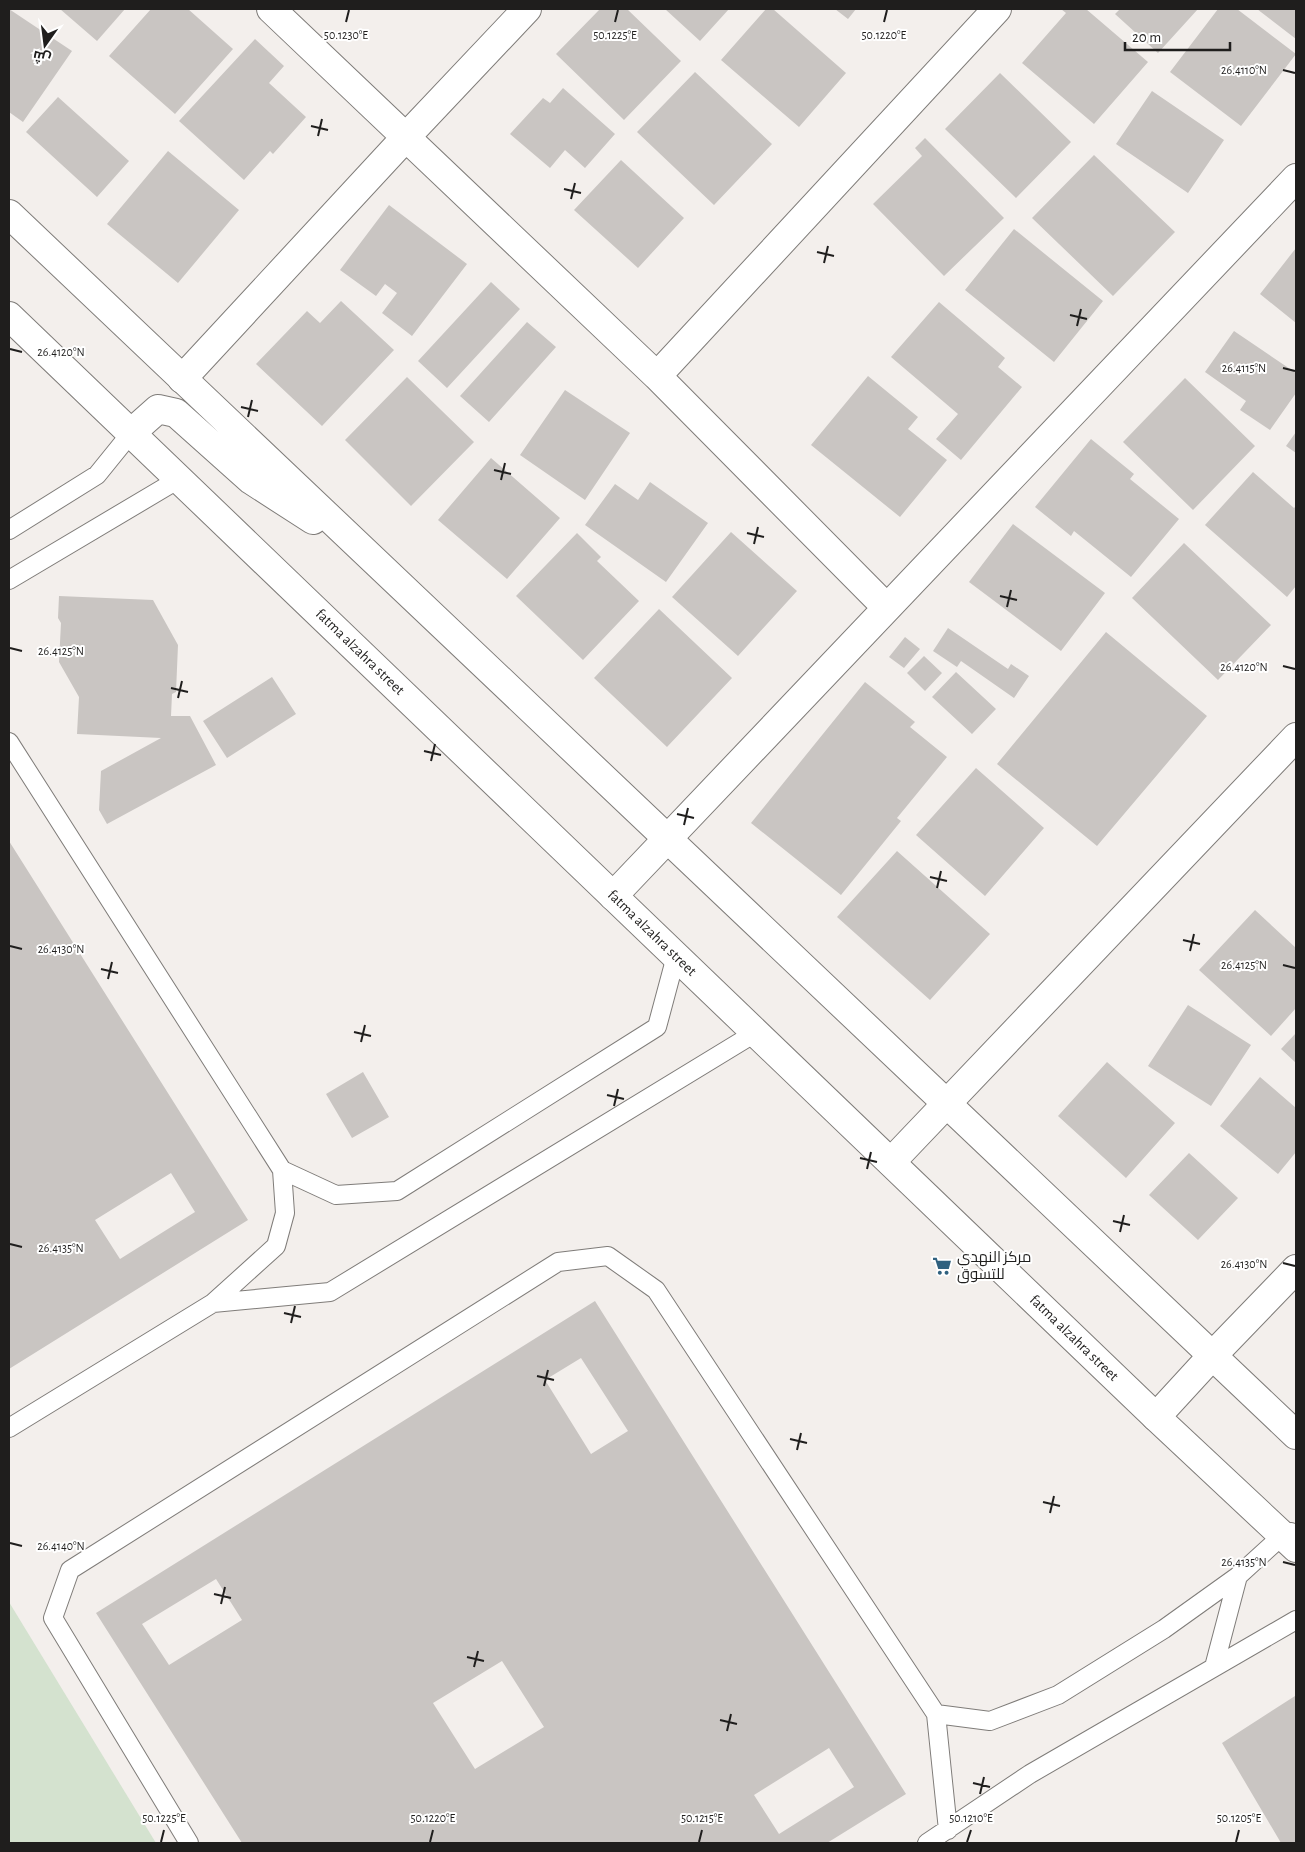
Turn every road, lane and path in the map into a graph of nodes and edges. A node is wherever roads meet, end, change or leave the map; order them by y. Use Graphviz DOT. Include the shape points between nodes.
graph roads {
  1 [pos="271,9"];
  2 [pos="527,9"];
  3 [pos="997,9"];
  4 [pos="406,137"];
  5 [pos="1296,178"];
  6 [pos="9,214"];
  7 [pos="9,316"];
  8 [pos="657,376"];
  9 [pos="182,379"];
  10 [pos="131,433"];
  11 [pos="179,479"];
  12 [pos="9,530"];
  13 [pos="367,554"];
  14 [pos="9,580"];
  15 [pos="887,608"];
  16 [pos="1296,737"];
  17 [pos="9,742"];
  18 [pos="667,838"];
  19 [pos="613,896"];
  20 [pos="676,956"];
  21 [pos="755,1033"];
  22 [pos="947,1104"];
  23 [pos="891,1162"];
  24 [pos="282,1170"];
  25 [pos="1296,1269"];
  26 [pos="213,1303"];
  27 [pos="1212,1356"];
  28 [pos="1156,1417"];
  29 [pos="9,1428"];
  30 [pos="1296,1435"];
  31 [pos="1292,1538"];
  32 [pos="1238,1576"];
  33 [pos="1296,1620"];
  34 [pos="1214,1667"];
  35 [pos="936,1714"];
  36 [pos="948,1830"];
  37 [pos="189,1843"];
  38 [pos="927,1843"];
  1 -- 4 [label="street"];
  2 -- 4 [label="street"];
  3 -- 8 [label="street"];
  4 -- 8 [label="street"];
  4 -- 9 [label="street"];
  5 -- 15 [label="street"];
  6 -- 9 [label="street"];
  7 -- 10 [label="street, fatma alzahra street"];
  8 -- 15 [label="street"];
  9 -- 13 [label="street"];
  10 -- 11 [label="street, fatma alzahra street"];
  10 -- 12 [label="lane" via="97,475"];
  10 -- 13 [label="street" via="158,409 176,413 251,480"];
  11 -- 14 [label="lane"];
  11 -- 19 [label="street, fatma alzahra street"];
  13 -- 18 [label="street"];
  15 -- 18 [label="street"];
  16 -- 22 [label="street"];
  17 -- 24 [label="lane"];
  18 -- 19 [label="street"];
  18 -- 22 [label="street"];
  19 -- 20 [label="street, fatma alzahra street"];
  20 -- 21 [label="street, fatma alzahra street"];
  20 -- 24 [label="lane" via="657,1027 397,1191 336,1195"];
  21 -- 23 [label="street, fatma alzahra street"];
  21 -- 26 [label="lane" via="330,1292"];
  22 -- 23 [label="street"];
  22 -- 27 [label="street"];
  23 -- 28 [label="street, fatma alzahra street"];
  24 -- 26 [label="lane" via="285,1213 276,1246"];
  25 -- 27 [label="street"];
  26 -- 29 [label="lane"];
  27 -- 28 [label="street"];
  27 -- 30 [label="street"];
  28 -- 31 [label="street, fatma alzahra street"];
  31 -- 32 [label="lane"];
  32 -- 34 [label="lane"];
  32 -- 35 [label="lane" via="1164,1630 1058,1695 990,1721"];
  33 -- 34 [label="lane"];
  34 -- 36 [label="lane" via="1030,1774"];
  35 -- 36 [label="lane"];
  35 -- 37 [label="lane" via="656,1290 608,1256 558,1262 70,1570 53,1618"];
  36 -- 38 [label="lane"];
}
